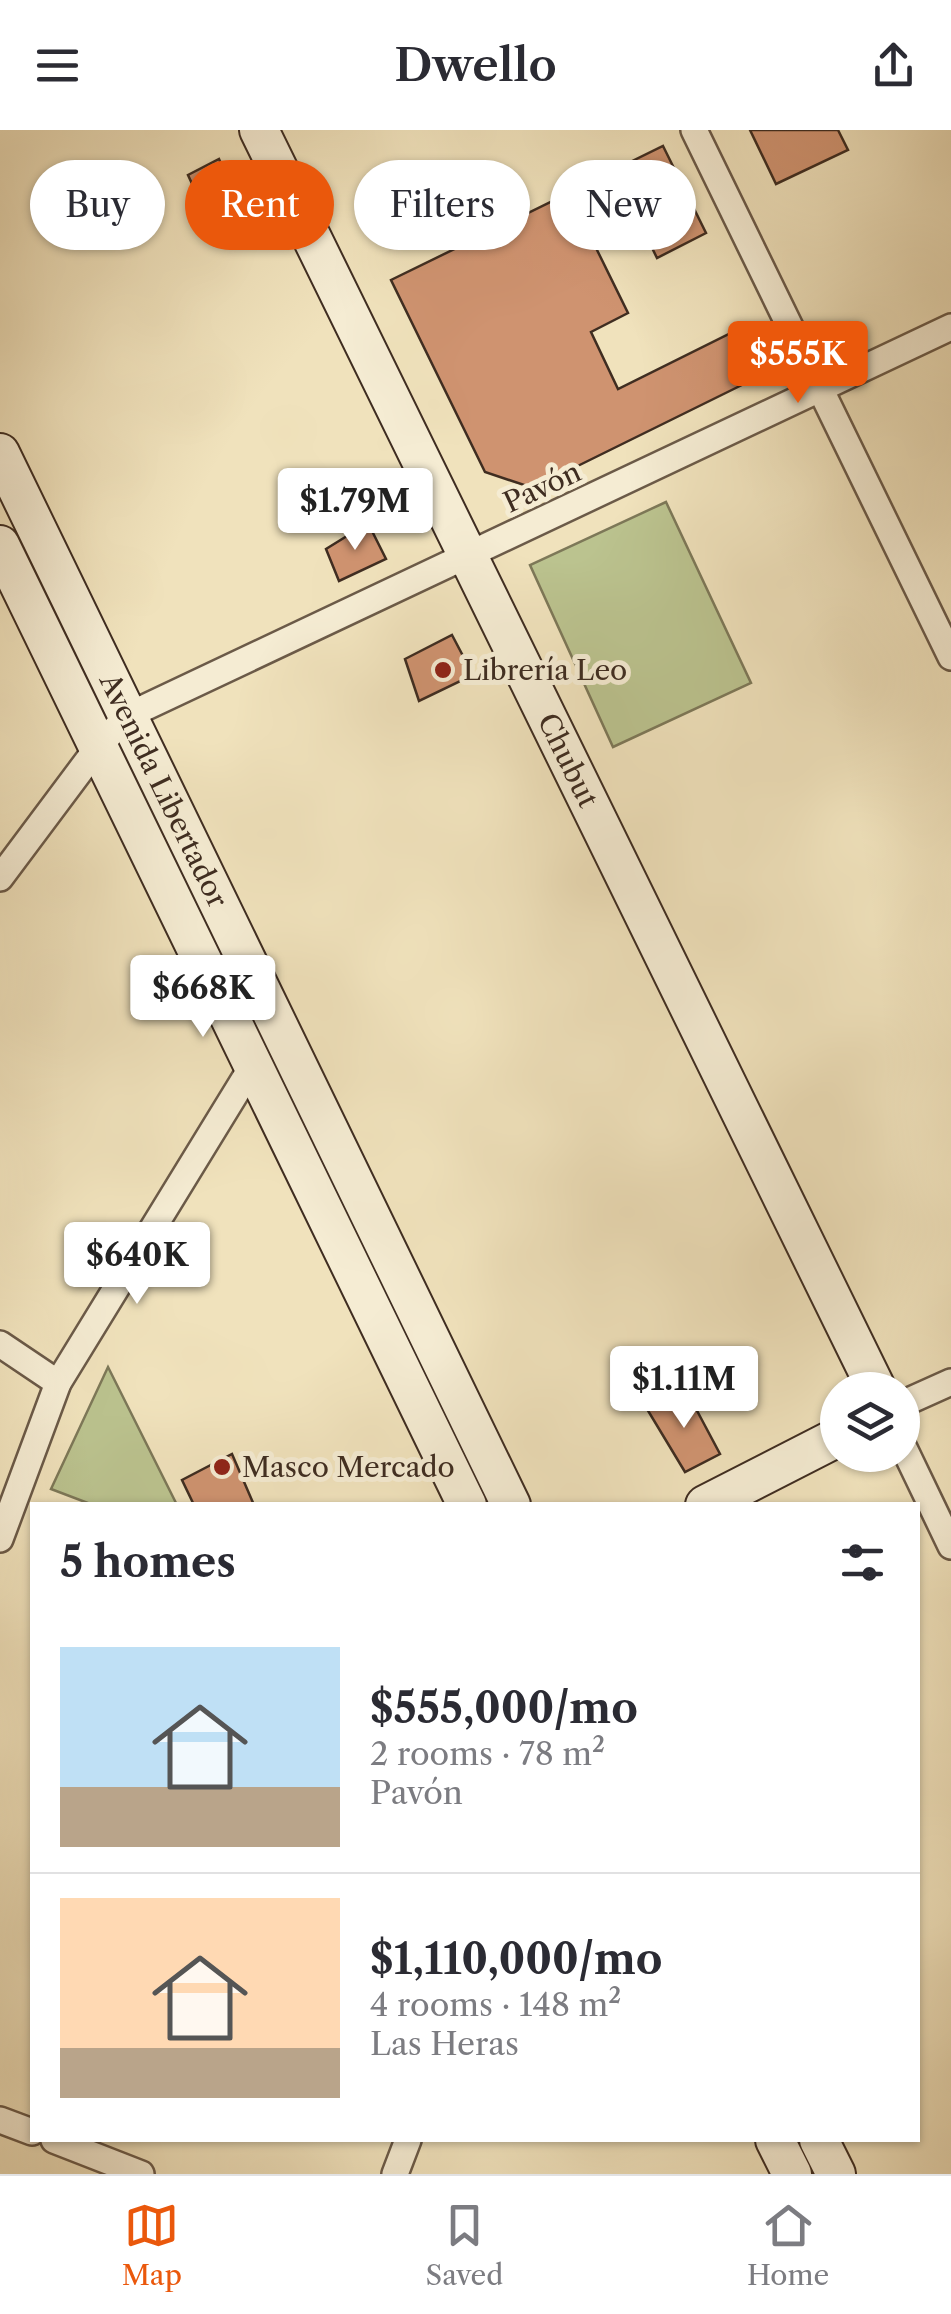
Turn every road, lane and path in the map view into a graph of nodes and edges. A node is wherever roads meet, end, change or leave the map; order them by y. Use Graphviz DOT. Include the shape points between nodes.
graph roads {
  1 [pos="259,130"];
  2 [pos="694,130"];
  3 [pos="951,327"];
  4 [pos="821,390"];
  5 [pos="0,453"];
  6 [pos="0,545"];
  7 [pos="467,554"];
  8 [pos="951,657"];
  9 [pos="128,716"];
  10 [pos="98,747"];
  11 [pos="0,878"];
  12 [pos="253,1065"];
  13 [pos="0,1344"];
  14 [pos="868,1372"];
  15 [pos="951,1382"];
  16 [pos="58,1383"];
  17 [pos="920,1396"];
  18 [pos="820,1446"];
  19 [pos="915,1472"];
  20 [pos="16,1501"];
  21 [pos="466,1502"];
  22 [pos="510,1502"];
  23 [pos="711,1502"];
  24 [pos="0,1539"];
  25 [pos="951,1546"];
  26 [pos="0,2120"];
  27 [pos="30,2131"];
  28 [pos="66,2142"];
  29 [pos="407,2142"];
  30 [pos="776,2142"];
  31 [pos="820,2142"];
  32 [pos="100,2148"];
  33 [pos="142,2174"];
  34 [pos="394,2174"];
  35 [pos="792,2174"];
  36 [pos="836,2174"];
  1 -- 7 [label="main road, Chubut"];
  2 -- 4 [label="street"];
  3 -- 4 [label="street, Pavón"];
  4 -- 7 [label="street, Pavón"];
  4 -- 8 [label="street"];
  5 -- 9 [label="main road, Avenida Libertador"];
  6 -- 10 [label="main road, Avenida Libertador"];
  7 -- 9 [label="street, Pavón"];
  7 -- 14 [label="main road, Chubut"];
  9 -- 10 [label="street, Pavón"];
  9 -- 22 [label="main road, Avenida Libertador"];
  10 -- 11 [label="street, Pavón"];
  10 -- 12 [label="main road, Avenida Libertador"];
  12 -- 16 [label="street"];
  12 -- 21 [label="main road, Avenida Libertador"];
  13 -- 16 [label="street"];
  15 -- 17 [label="street"];
  16 -- 20 [label="street"];
  18 -- 23 [label="main road"];
  19 -- 25 [label="street"];
  20 -- 24 [label="street"];
  26 -- 27 [label="street"];
  28 -- 32 [label="street"];
  29 -- 34 [label="street"];
  30 -- 35 [label="main road"];
  31 -- 36 [label="main road"];
  32 -- 33 [label="street"];
}
